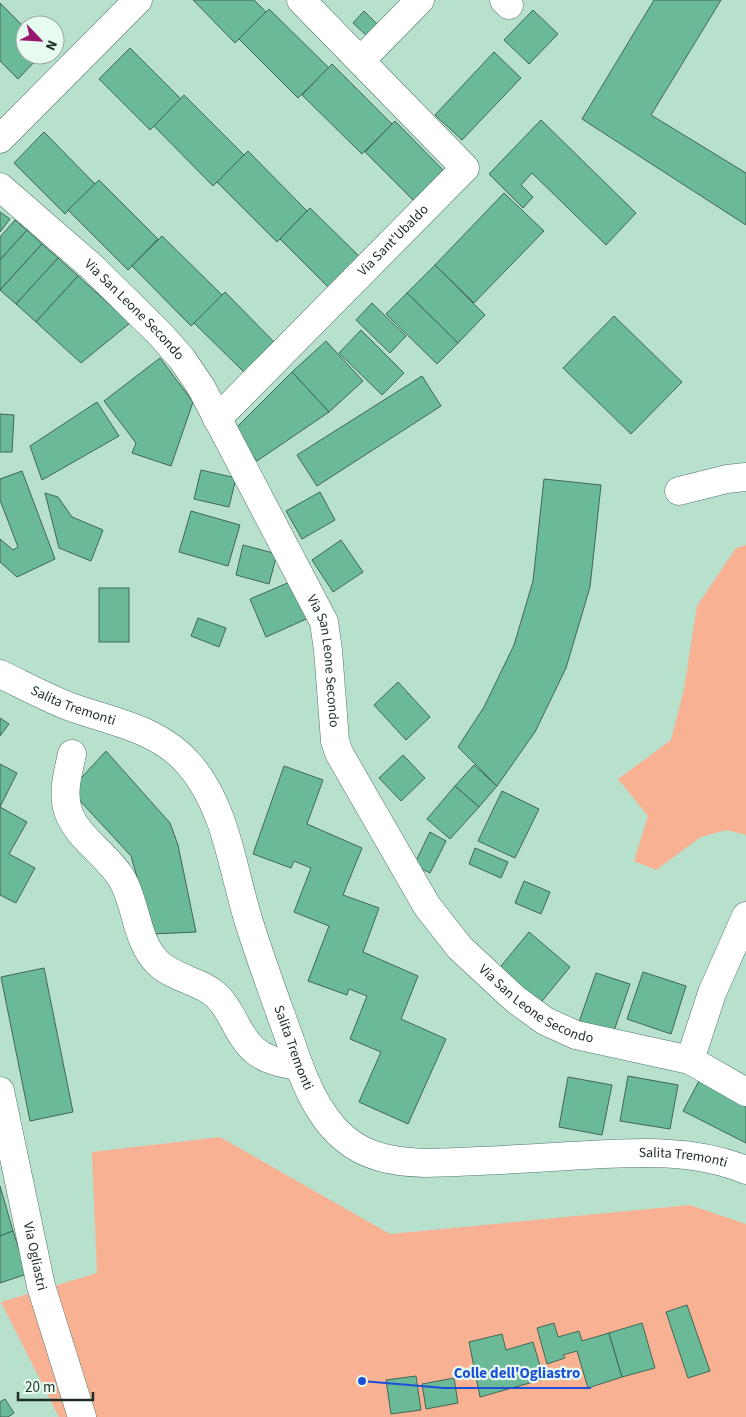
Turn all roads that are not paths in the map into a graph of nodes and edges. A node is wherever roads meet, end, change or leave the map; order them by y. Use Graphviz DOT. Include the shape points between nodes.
graph roads {
  1 [pos="138,0"];
  2 [pos="301,0"];
  3 [pos="420,0"];
  4 [pos="361,60"];
  5 [pos="0,139"];
  6 [pos="0,187"];
  7 [pos="217,419"];
  8 [pos="746,477"];
  9 [pos="679,491"];
  10 [pos="0,674"];
  11 [pos="72,754"];
  12 [pos="746,916"];
  13 [pos="690,1060"];
  14 [pos="299,1066"];
  15 [pos="0,1091"];
  16 [pos="746,1092"];
  17 [pos="746,1170"];
  18 [pos="82,1417"];
  1 -- 5 [label="street"];
  2 -- 4 [label="street"];
  3 -- 4 [label="street"];
  4 -- 7 [label="street, Via Sant'Ubaldo" via="465,168"];
  6 -- 7 [label="street, Via San Leone Secondo" via="92,268 160,334 201,387"];
  7 -- 13 [label="street, Via San Leone Secondo" via="324,622 335,741 339,754 437,920 460,948 515,999 545,1021 597,1041"];
  8 -- 9 [label="street"];
  10 -- 14 [label="street, Salita Tremonti" via="69,706 148,733 165,742 189,764 222,822 248,921"];
  11 -- 14 [label="street" via="65,787 68,811 121,878 130,895 145,945 157,962 216,995 230,1011 244,1039 260,1056"];
  12 -- 13 [label="street" via="716,984"];
  13 -- 16 [label="street, Via San Leone Secondo"];
  14 -- 17 [label="street, Salita Tremonti" via="327,1120 343,1138 380,1158 425,1164 670,1153 713,1159"];
  15 -- 18 [label="street, Via Ogliastri" via="41,1286"];
}
